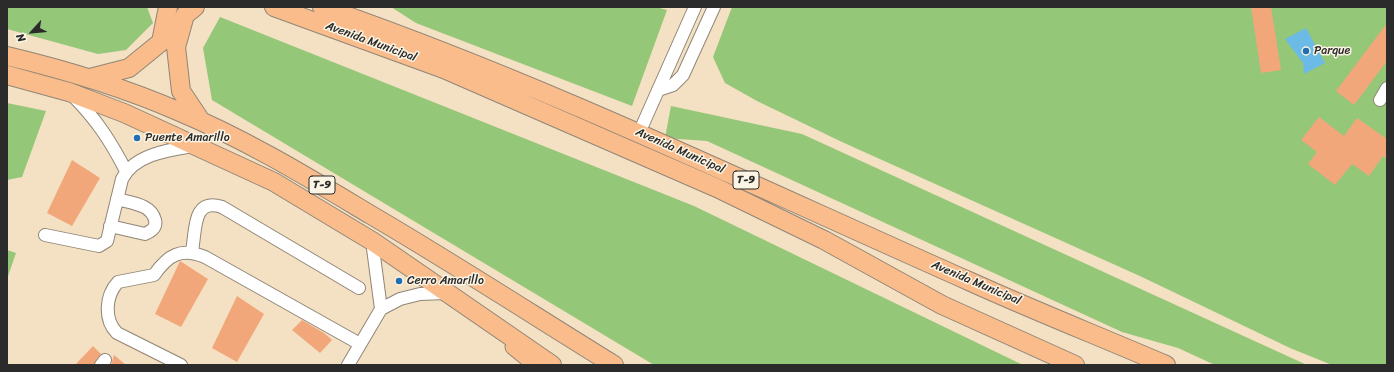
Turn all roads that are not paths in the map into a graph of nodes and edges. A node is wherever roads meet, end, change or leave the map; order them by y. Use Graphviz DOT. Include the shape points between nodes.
graph roads {
  1 [pos="168,7"];
  2 [pos="195,7"];
  3 [pos="274,7"];
  4 [pos="322,7"];
  5 [pos="696,7"];
  6 [pos="714,7"];
  7 [pos="352,13"];
  8 [pos="7,56"];
  9 [pos="7,75"];
  10 [pos="90,78"];
  11 [pos="1387,88"];
  12 [pos="658,90"];
  13 [pos="69,92"];
  14 [pos="1380,100"];
  15 [pos="201,122"];
  16 [pos="639,133"];
  17 [pos="193,146"];
  18 [pos="126,171"];
  19 [pos="117,199"];
  20 [pos="110,226"];
  21 [pos="45,236"];
  22 [pos="372,241"];
  23 [pos="192,251"];
  24 [pos="359,288"];
  25 [pos="453,298"];
  26 [pos="381,309"];
  27 [pos="360,344"];
  28 [pos="181,365"];
  29 [pos="348,365"];
  30 [pos="535,365"];
  31 [pos="552,365"];
  32 [pos="614,365"];
  33 [pos="1074,365"];
  34 [pos="1166,365"];
  1 -- 10 [label="highway" via="161,42 129,68"];
  2 -- 15 [label="highway" via="185,15 176,47 181,91"];
  3 -- 33 [label="highway, Avenida Municipal / T-9" via="444,69 717,188 824,240 942,305"];
  4 -- 7 [label="highway, Avenida Municipal / T-9"];
  5 -- 12 [label="street"];
  6 -- 12 [label="street" via="683,75 673,85"];
  7 -- 16 [label="highway, Avenida Municipal / T-9"];
  8 -- 10 [label="highway, T-9"];
  9 -- 13 [label="highway, T-9"];
  10 -- 15 [label="highway, T-9"];
  11 -- 14 [label="street"];
  12 -- 16 [label="street"];
  13 -- 17 [label="highway, T-9" via="124,113"];
  13 -- 18 [label="street" via="106,135"];
  15 -- 32 [label="highway, T-9" via="310,178"];
  16 -- 34 [label="highway, Avenida Municipal / T-9" via="972,283"];
  17 -- 18 [label="street" via="157,154"];
  17 -- 22 [label="highway, T-9" via="274,182"];
  18 -- 19 [label="street"];
  19 -- 20 [label="street"];
  19 -- 20 [label="street" via="146,208 154,216 156,223 154,228 145,234"];
  20 -- 21 [label="street" via="107,241 99,246"];
  22 -- 25 [label="highway, T-9"];
  22 -- 26 [label="street"];
  23 -- 24 [label="street" via="199,212 203,207 214,204"];
  23 -- 27 [label="street"];
  23 -- 28 [label="street" via="173,256 160,265 154,275 118,282 112,292 107,314 111,327 117,333"];
  25 -- 26 [label="street" via="420,294 400,299"];
  25 -- 30 [label="main road, T-9"];
  25 -- 31 [label="highway"];
  26 -- 27 [label="street"];
  27 -- 29 [label="street"];
}
